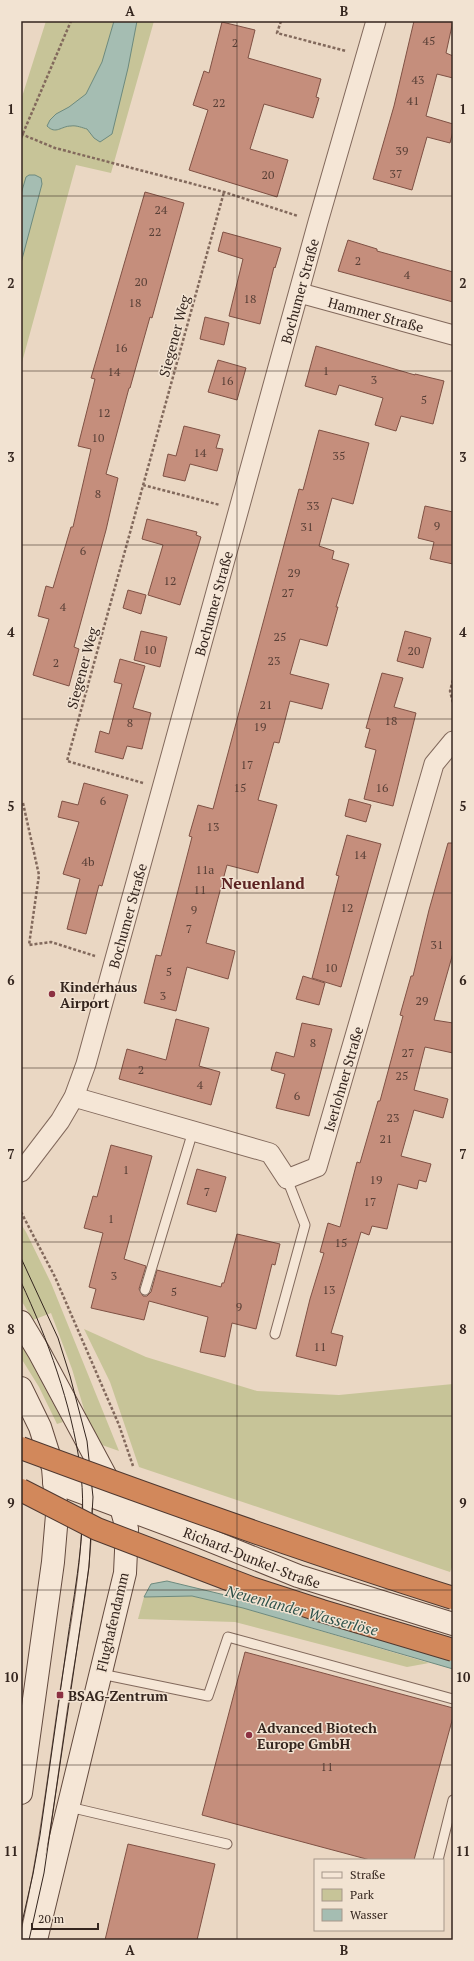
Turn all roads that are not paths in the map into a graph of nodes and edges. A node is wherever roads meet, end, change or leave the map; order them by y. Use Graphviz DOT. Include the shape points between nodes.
graph roads {
  1 [pos="376,21"];
  2 [pos="300,292"];
  3 [pos="453,335"];
  4 [pos="453,741"];
  5 [pos="74,1097"];
  6 [pos="193,1131"];
  7 [pos="21,1172"];
  8 [pos="288,1179"];
  9 [pos="145,1290"];
  10 [pos="21,1322"];
  11 [pos="275,1334"];
  12 [pos="21,1388"];
  13 [pos="21,1448"];
  14 [pos="54,1482"];
  15 [pos="21,1490"];
  16 [pos="87,1494"];
  17 [pos="121,1507"];
  18 [pos="453,1598"];
  19 [pos="453,1624"];
  20 [pos="453,1650"];
  21 [pos="101,1674"];
  22 [pos="453,1699"];
  23 [pos="21,1793"];
  24 [pos="453,1800"];
  25 [pos="69,1807"];
  26 [pos="227,1844"];
  27 [pos="438,1859"];
  28 [pos="26,1940"];
  1 -- 2 [label="street, Bochumer Straße"];
  2 -- 3 [label="street, Hammer Straße"];
  2 -- 5 [label="street, Bochumer Straße" via="115,962"];
  4 -- 8 [label="street, Iserlohner Straße" via="434,764 316,1167"];
  5 -- 6 [label="street"];
  5 -- 7 [label="street, Bochumer Straße" via="60,1121"];
  6 -- 8 [label="street" via="270,1153"];
  6 -- 9 [label="lane"];
  8 -- 11 [label="lane" via="305,1225"];
  10 -- 17 [label="main road, Flughafendamm"];
  12 -- 14 [label="main road" via="40,1427 53,1468"];
  13 -- 18 [label="highway, bridge" via="205,1516"];
  14 -- 16 [label="main road, Richard-Dunkel-Straße"];
  14 -- 23 [label="main road" via="57,1515 53,1562"];
  15 -- 20 [label="highway, bridge" via="97,1529 254,1589"];
  16 -- 17 [label="main road, Richard-Dunkel-Straße"];
  16 -- 28 [label="lane" via="88,1520 81,1582 45,1836"];
  17 -- 19 [label="main road, Richard-Dunkel-Straße" via="298,1576"];
  17 -- 21 [label="main road, Flughafendamm" via="127,1529 125,1573"];
  21 -- 22 [label="lane" via="208,1696 228,1637"];
  21 -- 25 [label="main road, Flughafendamm"];
  24 -- 27 [label="lane"];
  25 -- 26 [label="lane"];
  25 -- 28 [label="main road, Flughafendamm"];
}
